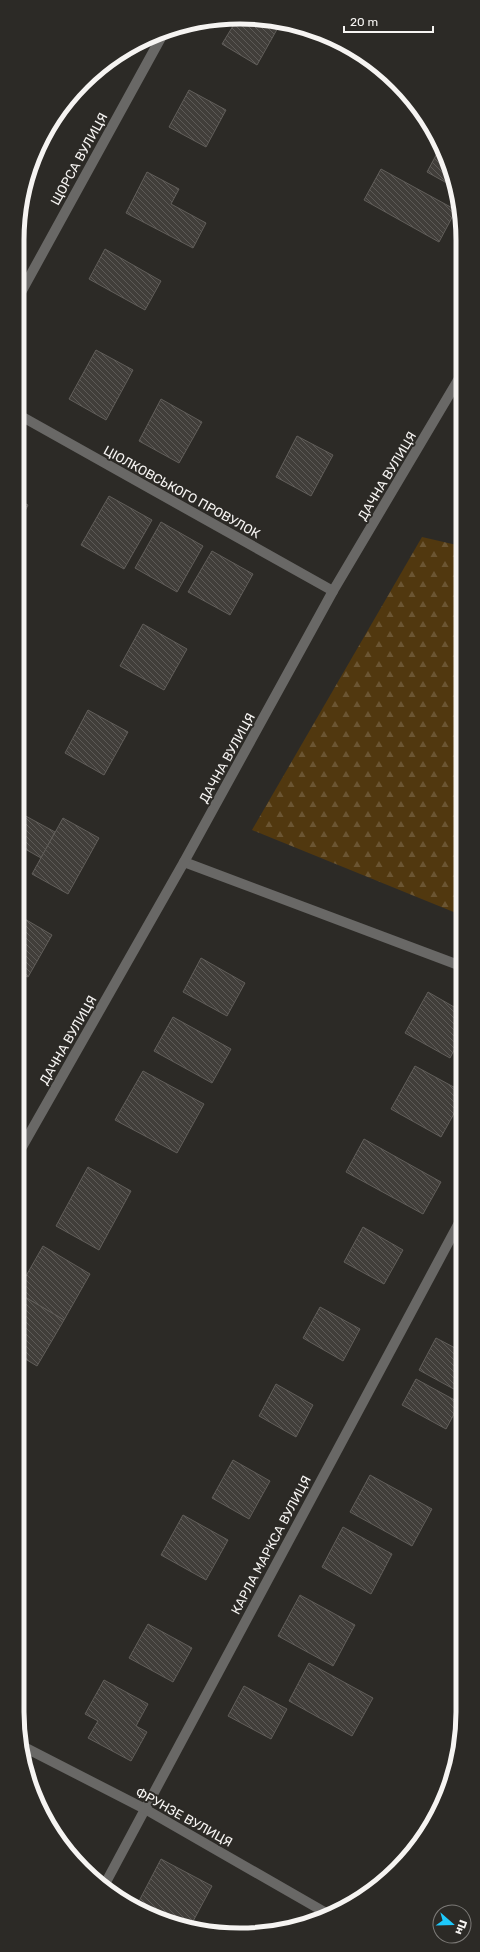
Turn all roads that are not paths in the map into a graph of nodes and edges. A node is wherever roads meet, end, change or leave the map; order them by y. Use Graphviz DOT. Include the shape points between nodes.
graph roads {
  1 [pos="160,39"];
  2 [pos="24,287"];
  3 [pos="456,383"];
  4 [pos="24,418"];
  5 [pos="333,591"];
  6 [pos="184,862"];
  7 [pos="456,964"];
  8 [pos="24,1143"];
  9 [pos="456,1228"];
  10 [pos="27,1749"];
  11 [pos="145,1809"];
  12 [pos="107,1881"];
  13 [pos="324,1912"];
  1 -- 2 [label="street, ЩОРСА ВУЛИЦЯ"];
  3 -- 5 [label="street, ДАЧНА ВУЛИЦЯ"];
  4 -- 5 [label="street, ЦІОЛКОВСЬКОГО ПРОВУЛОК"];
  5 -- 6 [label="street, ДАЧНА ВУЛИЦЯ"];
  6 -- 7 [label="street"];
  6 -- 8 [label="street, ДАЧНА ВУЛИЦЯ"];
  9 -- 11 [label="street, КАРЛА МАРКСА ВУЛИЦЯ"];
  10 -- 11 [label="street, ФРУНЗЕ ВУЛИЦЯ"];
  11 -- 12 [label="street, КАРЛА МАРКСА ВУЛИЦЯ"];
  11 -- 13 [label="street, ФРУНЗЕ ВУЛИЦЯ"];
}
